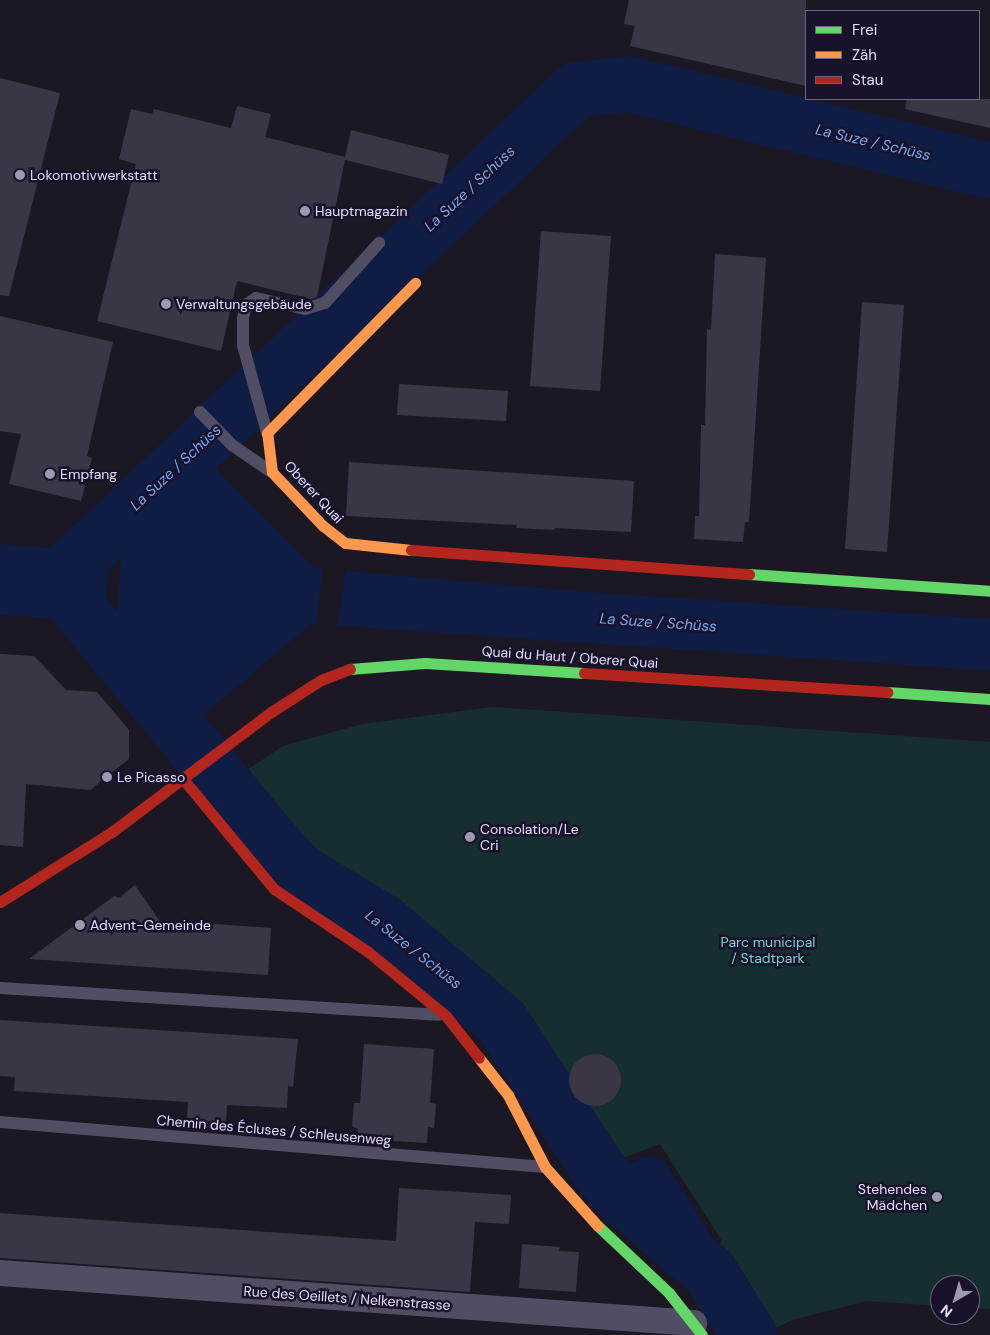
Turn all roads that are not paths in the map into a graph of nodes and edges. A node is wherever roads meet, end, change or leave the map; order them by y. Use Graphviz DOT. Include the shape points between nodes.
graph roads {
  1 [pos="378,243"];
  2 [pos="415,283"];
  3 [pos="205,416"];
  4 [pos="264,427"];
  5 [pos="272,472"];
  6 [pos="990,591"];
  7 [pos="990,699"];
  8 [pos="183,780"];
  9 [pos="0,902"];
  10 [pos="0,988"];
  11 [pos="446,1016"];
  12 [pos="0,1122"];
  13 [pos="545,1167"];
  14 [pos="0,1273"];
  15 [pos="698,1329"];
  1 -- 4 [label="lane" via="325,302 305,309 256,298 246,305 242,318 243,345"];
  2 -- 4 [label="street"];
  3 -- 5 [label="lane" via="232,445"];
  4 -- 5 [label="street, Oberer Quai"];
  5 -- 6 [label="street, Oberer Quai" via="338,539 363,547"];
  7 -- 8 [label="street, Quai du Haut / Oberer Quai" via="425,663 370,665 321,680 271,712"];
  8 -- 9 [label="street, Quai du Haut / Oberer Quai" via="113,831"];
  8 -- 11 [label="street" via="274,889 307,914 368,950"];
  10 -- 11 [label="lane"];
  11 -- 13 [label="street" via="508,1095"];
  12 -- 13 [label="lane, Chemin des Écluses / Schleusenweg"];
  13 -- 15 [label="street" via="589,1217 669,1293"];
  14 -- 15 [label="street, Rue des Oeillets / Nelkenstrasse"];
}
